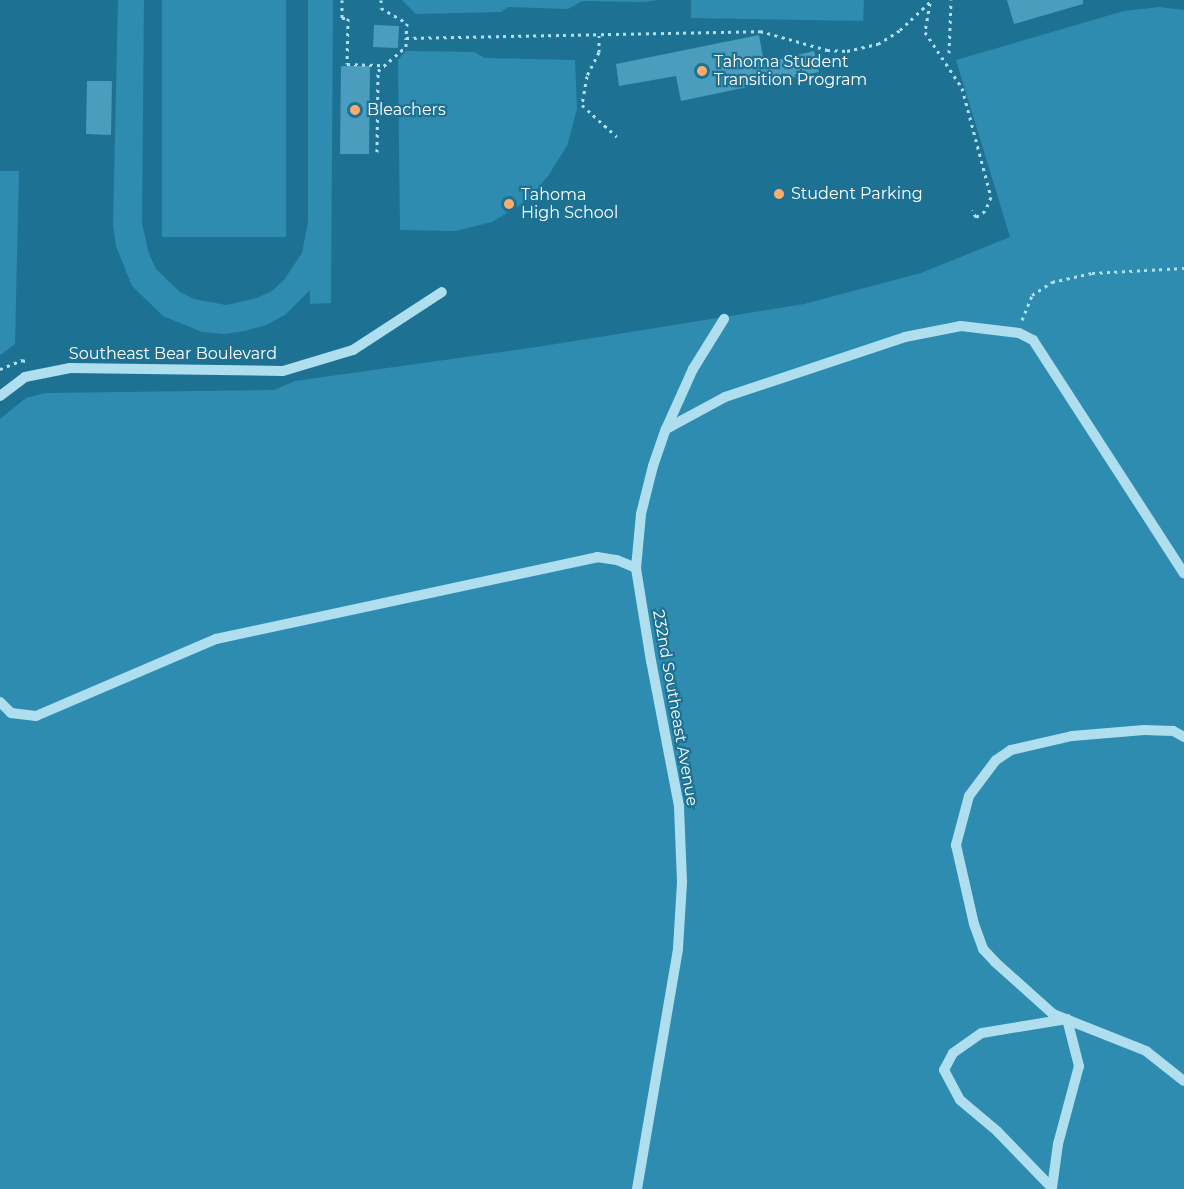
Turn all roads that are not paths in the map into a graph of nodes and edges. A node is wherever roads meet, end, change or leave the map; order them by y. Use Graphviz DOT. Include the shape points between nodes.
graph roads {
  1 [pos="442,292"];
  2 [pos="724,319"];
  3 [pos="0,396"];
  4 [pos="666,429"];
  5 [pos="636,568"];
  6 [pos="1184,573"];
  7 [pos="0,702"];
  8 [pos="1184,737"];
  9 [pos="1067,1018"];
  10 [pos="1184,1082"];
  11 [pos="1052,1188"];
  12 [pos="637,1189"];
  1 -- 3 [label="street, Southeast Bear Boulevard" via="353,350 283,371 70,368 25,377"];
  2 -- 4 [label="street, 232nd Southeast Avenue" via="693,369"];
  4 -- 5 [label="street, 232nd Southeast Avenue" via="641,514"];
  4 -- 6 [label="street" via="725,397 905,338 961,326 1019,333 1033,340"];
  5 -- 7 [label="street" via="597,557 216,639 36,716 11,713"];
  5 -- 12 [label="street, 232nd Southeast Avenue" via="679,806 682,882 678,948"];
  8 -- 9 [label="street" via="1173,731 1144,730 1072,736 1011,750 996,760 969,796 956,845 983,949 1024,991 1053,1014"];
  9 -- 10 [label="street" via="1146,1051"];
  9 -- 11 [label="street" via="1079,1066 1058,1144"];
  9 -- 11 [label="street" via="982,1033 953,1053 944,1070 960,1100 997,1131"];
}
